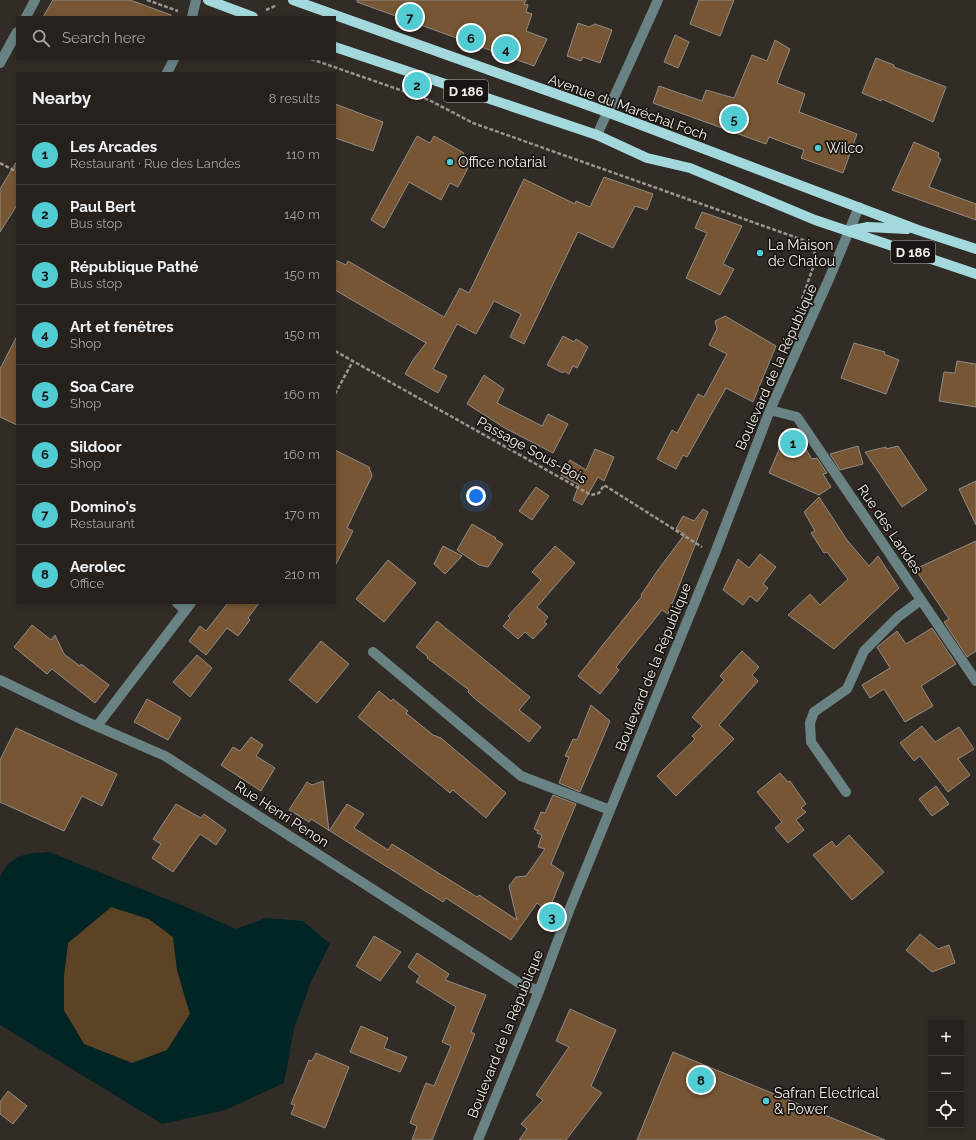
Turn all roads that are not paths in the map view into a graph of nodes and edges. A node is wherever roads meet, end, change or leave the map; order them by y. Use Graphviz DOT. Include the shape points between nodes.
graph roads {
  1 [pos="35,0"];
  2 [pos="196,0"];
  3 [pos="208,0"];
  4 [pos="294,0"];
  5 [pos="658,0"];
  6 [pos="27,16"];
  7 [pos="193,16"];
  8 [pos="249,16"];
  9 [pos="16,34"];
  10 [pos="336,46"];
  11 [pos="174,60"];
  12 [pos="0,63"];
  13 [pos="168,72"];
  14 [pos="607,112"];
  15 [pos="597,134"];
  16 [pos="859,207"];
  17 [pos="918,230"];
  18 [pos="850,231"];
  19 [pos="976,248"];
  20 [pos="976,274"];
  21 [pos="770,410"];
  22 [pos="921,600"];
  23 [pos="188,607"];
  24 [pos="373,652"];
  25 [pos="0,680"];
  26 [pos="976,681"];
  27 [pos="97,726"];
  28 [pos="846,792"];
  29 [pos="610,810"];
  30 [pos="539,990"];
  31 [pos="478,1140"];
  1 -- 6 [label="street"];
  2 -- 7 [label="street"];
  3 -- 8 [label="main road"];
  4 -- 14 [label="main road, Avenue du Maréchal Foch / D 186"];
  5 -- 14 [label="street"];
  9 -- 12 [label="street"];
  10 -- 15 [label="main road, D 186"];
  11 -- 13 [label="street"];
  14 -- 15 [label="street"];
  14 -- 16 [label="main road, Avenue du Maréchal Foch / D 186"];
  15 -- 18 [label="main road, D 186" via="647,158 690,168 815,220"];
  16 -- 17 [label="main road, Avenue du Maréchal Foch / D 186"];
  16 -- 18 [label="street, Boulevard de la République"];
  17 -- 18 [label="main road, D 186" via="868,227"];
  17 -- 19 [label="main road, Avenue du Maréchal Foch / D 186"];
  18 -- 20 [label="main road, D 186"];
  18 -- 21 [label="street, Boulevard de la République"];
  21 -- 22 [label="street, Rue des Landes" via="797,417"];
  21 -- 29 [label="street, Boulevard de la République" via="715,553"];
  22 -- 26 [label="street, Rue des Landes"];
  22 -- 28 [label="street" via="898,617 864,651 847,689 814,712 810,723 811,742"];
  23 -- 27 [label="street"];
  24 -- 29 [label="street" via="521,776"];
  25 -- 27 [label="street, Rue Henri Penon"];
  27 -- 30 [label="street, Rue Henri Penon" via="165,756 519,983"];
  29 -- 30 [label="street, Boulevard de la République"];
  30 -- 31 [label="street, Boulevard de la République"];
}
